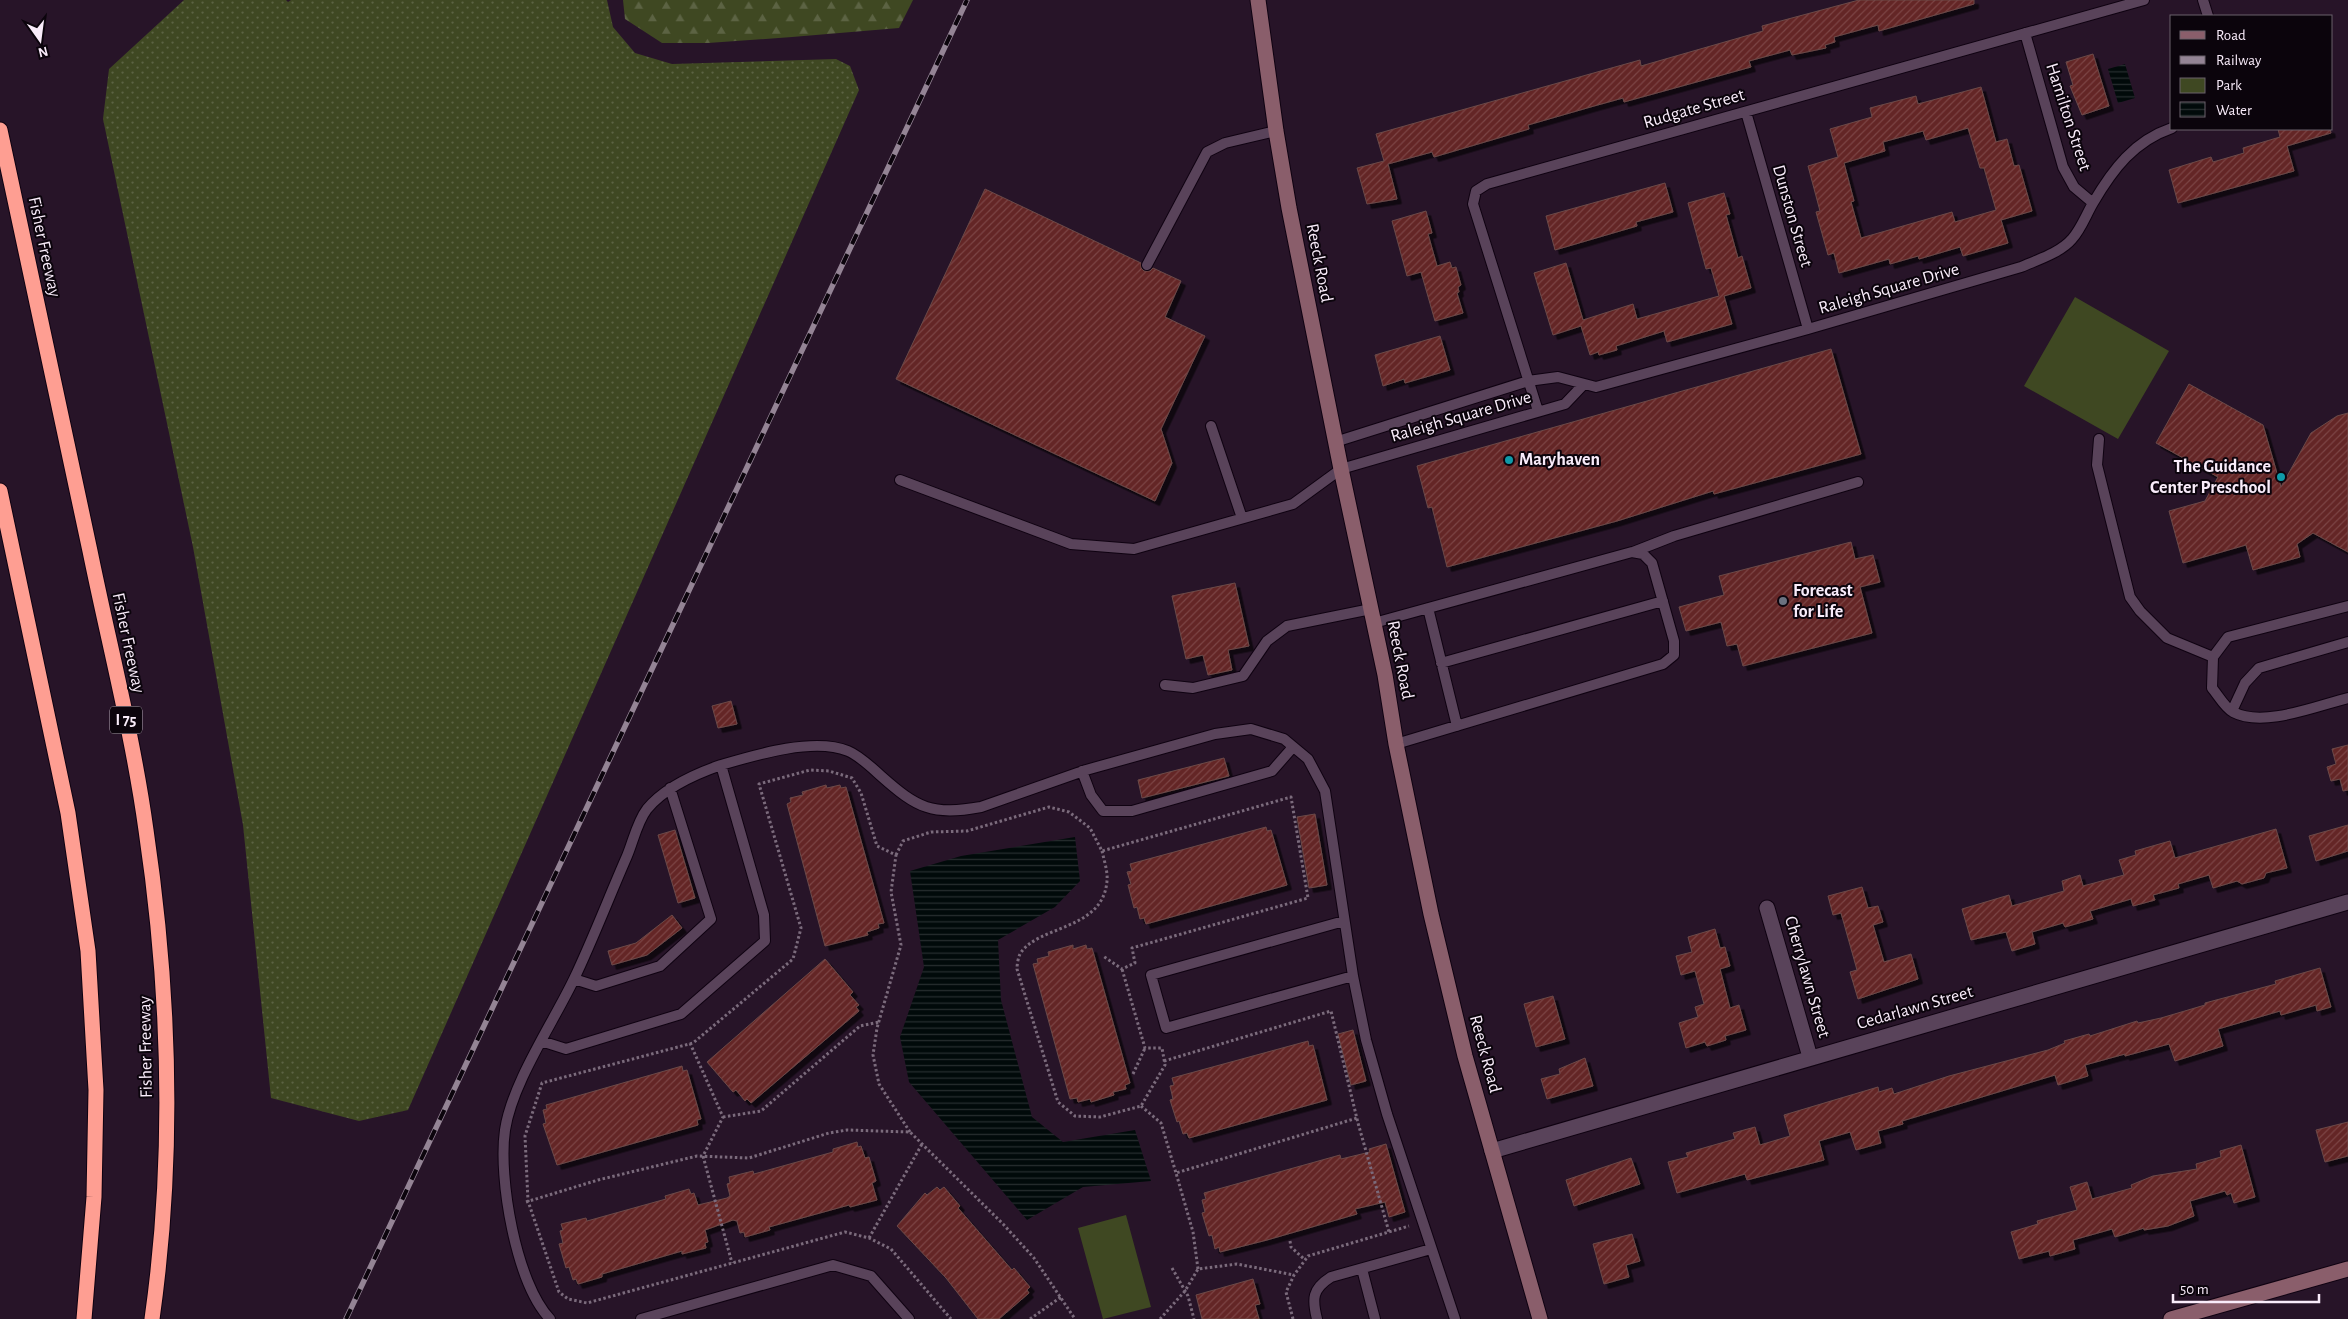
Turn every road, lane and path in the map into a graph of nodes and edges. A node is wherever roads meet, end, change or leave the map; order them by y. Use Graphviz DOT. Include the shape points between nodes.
graph roads {
  1 [pos="1258,0"];
  2 [pos="2144,0"];
  3 [pos="2203,0"];
  4 [pos="2208,15"];
  5 [pos="2025,33"];
  6 [pos="1746,112"];
  7 [pos="2170,129"];
  8 [pos="0,130"];
  9 [pos="1276,131"];
  10 [pos="2093,203"];
  11 [pos="1147,265"];
  12 [pos="1808,329"];
  13 [pos="1528,381"];
  14 [pos="1584,384"];
  15 [pos="1538,411"];
  16 [pos="1211,426"];
  17 [pos="2099,439"];
  18 [pos="1335,442"];
  19 [pos="1341,469"];
  20 [pos="900,480"];
  21 [pos="1858,482"];
  22 [pos="0,491"];
  23 [pos="1242,518"];
  24 [pos="1632,552"];
  25 [pos="1663,601"];
  26 [pos="2348,606"];
  27 [pos="1428,608"];
  28 [pos="1372,616"];
  29 [pos="2348,642"];
  30 [pos="2213,657"];
  31 [pos="1441,663"];
  32 [pos="1166,685"];
  33 [pos="2348,698"];
  34 [pos="2232,712"];
  35 [pos="1457,726"];
  36 [pos="1396,744"];
  37 [pos="1293,747"];
  38 [pos="721,765"];
  39 [pos="1082,771"];
  40 [pos="670,788"];
  41 [pos="1102,851"];
  42 [pos="896,855"];
  43 [pos="2348,902"];
  44 [pos="1767,908"];
  45 [pos="1344,921"];
  46 [pos="1103,956"];
  47 [pos="1122,969"];
  48 [pos="1353,976"];
  49 [pos="574,979"];
  50 [pos="879,1022"];
  51 [pos="541,1040"];
  52 [pos="690,1044"];
  53 [pos="1145,1048"];
  54 [pos="1810,1058"];
  55 [pos="1164,1061"];
  56 [pos="1133,1074"];
  57 [pos="1141,1106"];
  58 [pos="723,1117"];
  59 [pos="1357,1118"];
  60 [pos="910,1132"];
  61 [pos="922,1144"];
  62 [pos="1492,1150"];
  63 [pos="702,1156"];
  64 [pos="1176,1173"];
  65 [pos="528,1201"];
  66 [pos="508,1207"];
  67 [pos="1422,1223"];
  68 [pos="1389,1232"];
  69 [pos="868,1238"];
  70 [pos="1290,1241"];
  71 [pos="1431,1248"];
  72 [pos="1306,1260"];
  73 [pos="732,1263"];
  74 [pos="1172,1268"];
  75 [pos="1198,1269"];
  76 [pos="1362,1269"];
  77 [pos="2348,1269"];
  78 [pos="1294,1275"];
  79 [pos="1185,1291"];
  80 [pos="1061,1298"];
  81 [pos="1073,1318"];
  82 [pos="84,1319"];
  83 [pos="152,1319"];
  84 [pos="550,1319"];
  85 [pos="641,1319"];
  86 [pos="909,1319"];
  87 [pos="951,1319"];
  88 [pos="1030,1319"];
  89 [pos="1160,1319"];
  90 [pos="1194,1319"];
  91 [pos="1293,1319"];
  92 [pos="1317,1319"];
  93 [pos="1375,1319"];
  94 [pos="1455,1319"];
  95 [pos="1540,1319"];
  96 [pos="2171,1319"];
  1 -- 9 [label="street, Reeck Road"];
  2 -- 5 [label="lane, Rudgate Street"];
  3 -- 4 [label="lane"];
  5 -- 6 [label="lane, Rudgate Street"];
  5 -- 10 [label="lane, Hamilton Street" via="2063,167 2074,186"];
  6 -- 12 [label="lane, Dunston Street"];
  6 -- 13 [label="lane, Rudgate Street" via="1487,184 1476,191 1472,204"];
  7 -- 10 [label="lane, Raleigh Square Drive" via="2134,148"];
  8 -- 83 [label="highway, Fisher Freeway / I 75" via="136,768 157,907 163,987 166,1128 164,1197"];
  9 -- 11 [label="lane" via="1225,143 1207,152"];
  9 -- 18 [label="street, Reeck Road"];
  10 -- 12 [label="lane, Raleigh Square Drive" via="2071,241 2043,258"];
  12 -- 14 [label="lane, Raleigh Square Drive" via="1596,387"];
  13 -- 14 [label="lane, Raleigh Square Drive" via="1558,377"];
  13 -- 15 [label="lane, Rudgate Street"];
  13 -- 18 [label="lane, Raleigh Square Drive"];
  14 -- 15 [label="lane, Raleigh Square Drive" via="1564,404"];
  15 -- 19 [label="lane, Raleigh Square Drive"];
  16 -- 23 [label="lane"];
  17 -- 30 [label="lane" via="2097,465 2130,597 2167,638"];
  18 -- 19 [label="street, Reeck Road"];
  19 -- 23 [label="lane, Raleigh Square Drive" via="1293,504"];
  19 -- 28 [label="street, Reeck Road"];
  20 -- 23 [label="lane, Raleigh Square Drive" via="1071,544 1134,549"];
  21 -- 24 [label="lane" via="1674,536"];
  22 -- 82 [label="highway" via="68,813 88,951 96,1090 94,1197"];
  24 -- 25 [label="lane" via="1643,554 1652,563"];
  24 -- 27 [label="lane"];
  25 -- 31 [label="lane"];
  25 -- 35 [label="lane" via="1674,654 1662,664"];
  26 -- 30 [label="lane" via="2228,636"];
  27 -- 28 [label="lane"];
  27 -- 31 [label="lane"];
  28 -- 32 [label="lane" via="1287,626 1267,641 1243,676 1193,688"];
  28 -- 36 [label="street, Reeck Road"];
  29 -- 34 [label="lane" via="2258,668 2245,684"];
  30 -- 34 [label="lane" via="2212,688"];
  31 -- 35 [label="lane"];
  33 -- 34 [label="lane" via="2255,718"];
  35 -- 36 [label="lane"];
  36 -- 62 [label="street, Reeck Road" via="1443,969"];
  37 -- 39 [label="lane" via="1284,738 1251,729 1215,734"];
  37 -- 39 [label="lane" via="1272,771 1132,811 1103,811 1091,795"];
  37 -- 45 [label="lane" via="1308,759 1325,791"];
  38 -- 39 [label="lane" via="794,747 832,747 848,751 914,803 946,811 980,807"];
  38 -- 40 [label="lane"];
  38 -- 51 [label="lane" via="764,915 765,941 681,1014 566,1049"];
  40 -- 49 [label="lane" via="646,810"];
  40 -- 49 [label="lane" via="711,919 660,966 596,986"];
  41 -- 42 [label="path" via="1090,828 1068,812 1049,807 967,831 931,832 903,841"];
  41 -- 47 [label="path" via="1291,798 1308,898 1132,948 1135,963"];
  41 -- 57 [label="path" via="1108,879 1106,892 1095,908 1074,924 1032,942 1020,955 1016,969 1058,1102 1074,1116 1100,1117"];
  42 -- 50 [label="path" via="891,892 901,945"];
  42 -- 52 [label="path" via="877,846 861,793 852,778 829,771 810,770 759,784 801,928 792,960"];
  43 -- 54 [label="street, Cedarlawn Street"];
  44 -- 54 [label="street, Cherrylawn Street"];
  45 -- 48 [label="lane"];
  45 -- 48 [label="lane" via="1151,975 1166,1028"];
  46 -- 47 [label="path"];
  47 -- 53 [label="path"];
  48 -- 67 [label="lane" via="1366,1040"];
  49 -- 51 [label="lane"];
  50 -- 58 [label="path" via="860,1026 760,1111"];
  50 -- 60 [label="path" via="873,1055 880,1084"];
  51 -- 66 [label="lane" via="505,1127 504,1176"];
  52 -- 58 [label="path"];
  52 -- 65 [label="path" via="542,1083 525,1136"];
  53 -- 55 [label="path" via="1162,1048"];
  53 -- 56 [label="path"];
  54 -- 62 [label="street, Cedarlawn Street"];
  55 -- 57 [label="path" via="1165,1065"];
  55 -- 59 [label="path" via="1331,1011"];
  57 -- 64 [label="path" via="1161,1123"];
  58 -- 63 [label="path"];
  59 -- 64 [label="path"];
  59 -- 68 [label="path"];
  60 -- 61 [label="path"];
  60 -- 63 [label="path" via="847,1130 749,1158"];
  61 -- 69 [label="path"];
  61 -- 80 [label="path" via="1034,1258"];
  62 -- 95 [label="street, Reeck Road"];
  63 -- 65 [label="path" via="598,1180"];
  63 -- 73 [label="path"];
  64 -- 75 [label="path" via="1194,1232"];
  65 -- 66 [label="path"];
  65 -- 73 [label="path" via="550,1272 559,1292 568,1299 587,1303"];
  66 -- 84 [label="lane" via="530,1286"];
  67 -- 68 [label="path"];
  67 -- 71 [label="lane"];
  68 -- 72 [label="path" via="1308,1256"];
  69 -- 73 [label="path" via="845,1232"];
  69 -- 87 [label="path" via="891,1249"];
  70 -- 72 [label="path" via="1291,1247"];
  71 -- 76 [label="lane"];
  71 -- 94 [label="lane"];
  72 -- 78 [label="path"];
  74 -- 79 [label="path"];
  75 -- 78 [label="path" via="1237,1264"];
  75 -- 79 [label="path"];
  76 -- 92 [label="lane" via="1323,1282 1312,1301"];
  76 -- 93 [label="lane"];
  77 -- 96 [label="street"];
  78 -- 91 [label="path" via="1286,1292"];
  79 -- 89 [label="path"];
  79 -- 90 [label="path"];
  80 -- 81 [label="path"];
  80 -- 88 [label="path"];
  85 -- 86 [label="lane" via="833,1265 871,1276"];
}
